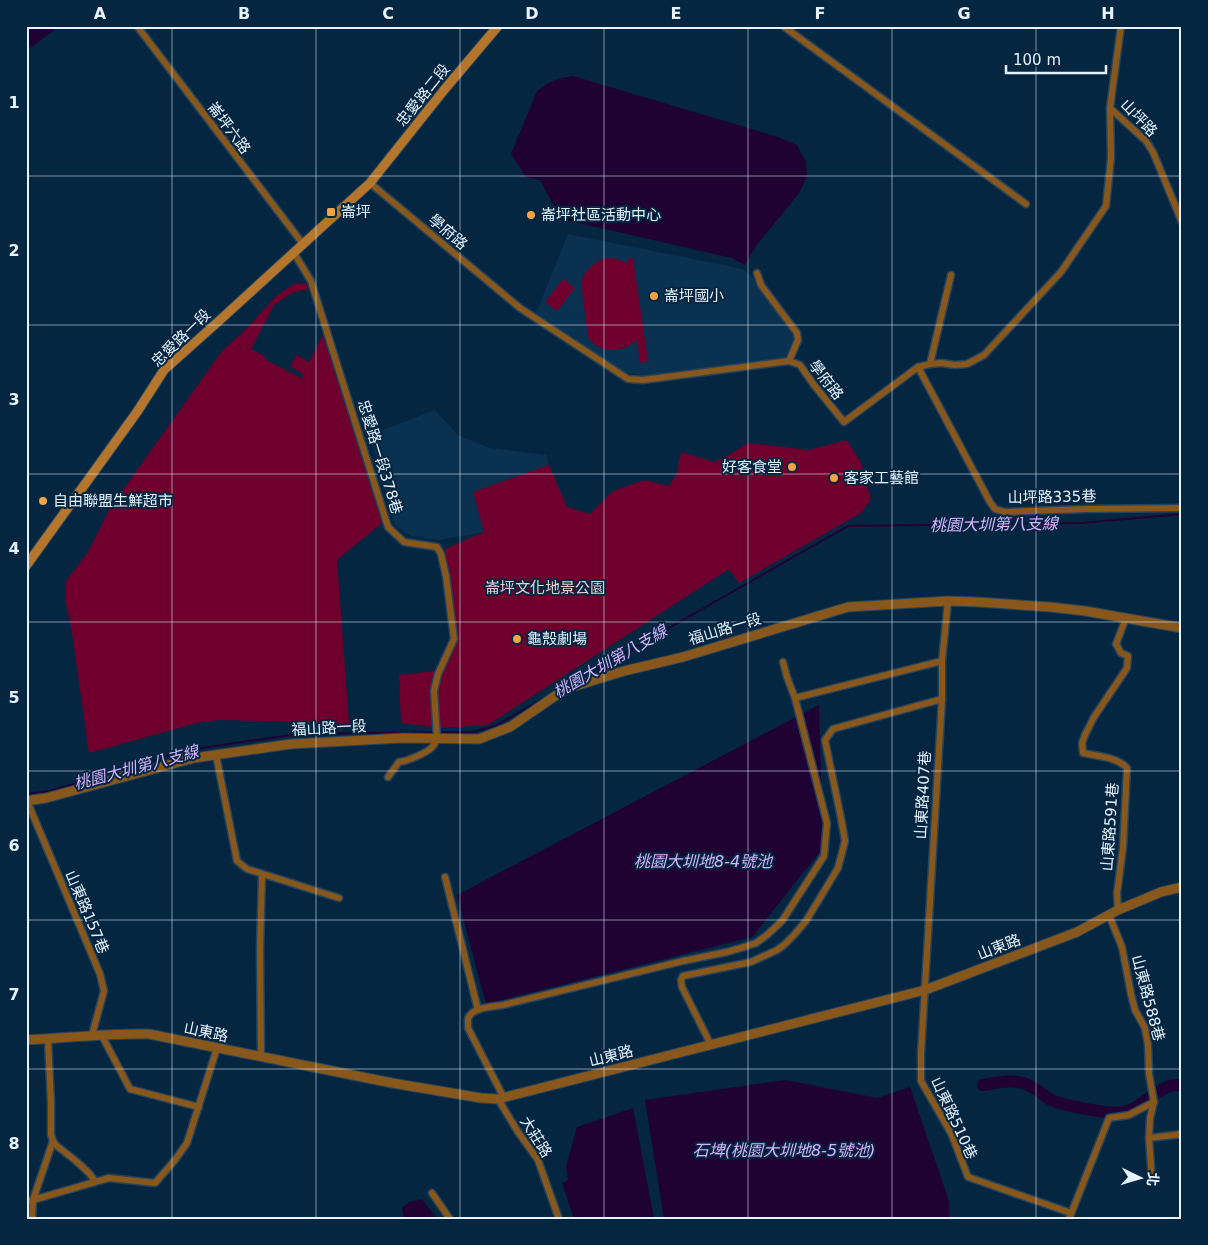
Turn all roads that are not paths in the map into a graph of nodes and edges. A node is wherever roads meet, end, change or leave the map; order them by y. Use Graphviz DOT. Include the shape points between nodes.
graph roads {
  1 [pos="137,26"];
  2 [pos="498,26"];
  3 [pos="783,26"];
  4 [pos="1121,26"];
  5 [pos="1110,108"];
  6 [pos="370,183"];
  7 [pos="1026,204"];
  8 [pos="1182,222"];
  9 [pos="303,244"];
  10 [pos="294,252"];
  11 [pos="757,273"];
  12 [pos="951,275"];
  13 [pos="789,361"];
  14 [pos="930,364"];
  15 [pos="918,367"];
  16 [pos="1182,508"];
  17 [pos="26,566"];
  18 [pos="948,601"];
  19 [pos="1126,618"];
  20 [pos="1182,628"];
  21 [pos="942,661"];
  22 [pos="783,662"];
  23 [pos="795,698"];
  24 [pos="942,699"];
  25 [pos="436,734"];
  26 [pos="216,755"];
  27 [pos="388,777"];
  28 [pos="27,801"];
  29 [pos="262,874"];
  30 [pos="445,878"];
  31 [pos="1182,887"];
  32 [pos="339,898"];
  33 [pos="1118,910"];
  34 [pos="1110,915"];
  35 [pos="925,990"];
  36 [pos="478,1010"];
  37 [pos="97,1035"];
  38 [pos="48,1039"];
  39 [pos="26,1040"];
  40 [pos="710,1045"];
  41 [pos="217,1048"];
  42 [pos="261,1057"];
  43 [pos="501,1098"];
  44 [pos="1154,1102"];
  45 [pos="199,1107"];
  46 [pos="1182,1134"];
  47 [pos="1149,1138"];
  48 [pos="53,1141"];
  49 [pos="1152,1180"];
  50 [pos="95,1181"];
  51 [pos="432,1193"];
  52 [pos="30,1201"];
  53 [pos="1070,1216"];
  54 [pos="32,1219"];
  55 [pos="450,1219"];
  56 [pos="559,1219"];
  1 -- 9 [label="street, 崙坪六路"];
  2 -- 6 [label="main road, 忠愛路二段"];
  3 -- 7 [label="street"];
  4 -- 5 [label="street, 山坪路"];
  5 -- 8 [label="street, 山坪路" via="1146,141 1153,152"];
  5 -- 14 [label="street, 學府路" via="1111,158 1106,206 1061,272 984,355 967,364"];
  6 -- 9 [label="main road, 忠愛路一段"];
  6 -- 13 [label="street, 學府路" via="520,308 628,379 643,380"];
  9 -- 10 [label="main road, 忠愛路一段"];
  10 -- 17 [label="main road, 忠愛路一段" via="164,370"];
  10 -- 25 [label="street, 忠愛路一段378巷" via="311,281 388,527 404,542 436,547 441,554 454,639 434,691"];
  11 -- 13 [label="street" via="761,286 797,333 798,340"];
  12 -- 14 [label="street"];
  13 -- 15 [label="street, 學府路" via="800,365 844,422"];
  14 -- 15 [label="street, 學府路"];
  15 -- 16 [label="street, 山坪路335巷" via="996,509 1005,512"];
  18 -- 19 [label="street, 福山路一段" via="1050,607"];
  18 -- 21 [label="street, 山東路407巷"];
  18 -- 25 [label="street, 福山路一段" via="848,607 572,687 510,727 478,739"];
  19 -- 20 [label="street, 福山路一段"];
  19 -- 33 [label="street, 山東路591巷" via="1116,644 1121,653 1128,656 1127,668 1094,717 1082,744 1083,753 1117,761 1127,768"];
  21 -- 23 [label="street"];
  21 -- 24 [label="street, 山東路407巷"];
  22 -- 23 [label="street"];
  23 -- 36 [label="street" via="827,823 824,856 782,921 756,943 727,952"];
  24 -- 35 [label="street, 山東路407巷"];
  24 -- 40 [label="street" via="833,729 825,740 845,841 838,868 806,921 784,945 752,962 683,976 682,987"];
  25 -- 26 [label="street, 福山路一段" via="291,744"];
  25 -- 27 [label="street" via="434,745 429,750 399,762"];
  26 -- 28 [label="street, 福山路一段"];
  26 -- 29 [label="street" via="237,861"];
  28 -- 37 [label="street, 山東路157巷" via="100,974 104,992"];
  29 -- 32 [label="street"];
  29 -- 42 [label="street"];
  30 -- 36 [label="street"];
  31 -- 33 [label="street, 山東路"];
  33 -- 34 [label="street, 山東路"];
  34 -- 35 [label="street, 山東路" via="1077,932"];
  34 -- 44 [label="street, 山東路588巷" via="1122,947 1135,1010 1145,1028"];
  35 -- 40 [label="street, 山東路"];
  35 -- 53 [label="street, 山東路510巷" via="921,1081 951,1133 968,1178"];
  36 -- 43 [label="street, 大莊路" via="468,1019 468,1028"];
  37 -- 38 [label="street, 山東路"];
  37 -- 41 [label="street, 山東路" via="149,1034"];
  37 -- 45 [label="street" via="130,1089"];
  38 -- 39 [label="street, 山東路"];
  38 -- 48 [label="street"];
  40 -- 43 [label="street, 山東路"];
  41 -- 42 [label="street, 山東路"];
  41 -- 45 [label="street"];
  42 -- 43 [label="street, 山東路" via="422,1088 481,1098"];
  43 -- 56 [label="street, 大莊路" via="518,1132 538,1160"];
  44 -- 47 [label="street, 山東路588巷"];
  44 -- 53 [label="street" via="1130,1115 1109,1118"];
  45 -- 50 [label="street" via="187,1143 155,1183 108,1178"];
  46 -- 47 [label="street"];
  47 -- 49 [label="street, 山東路588巷"];
  48 -- 50 [label="street"];
  48 -- 52 [label="street"];
  50 -- 52 [label="street"];
  51 -- 55 [label="street"];
  52 -- 54 [label="street"];
}
